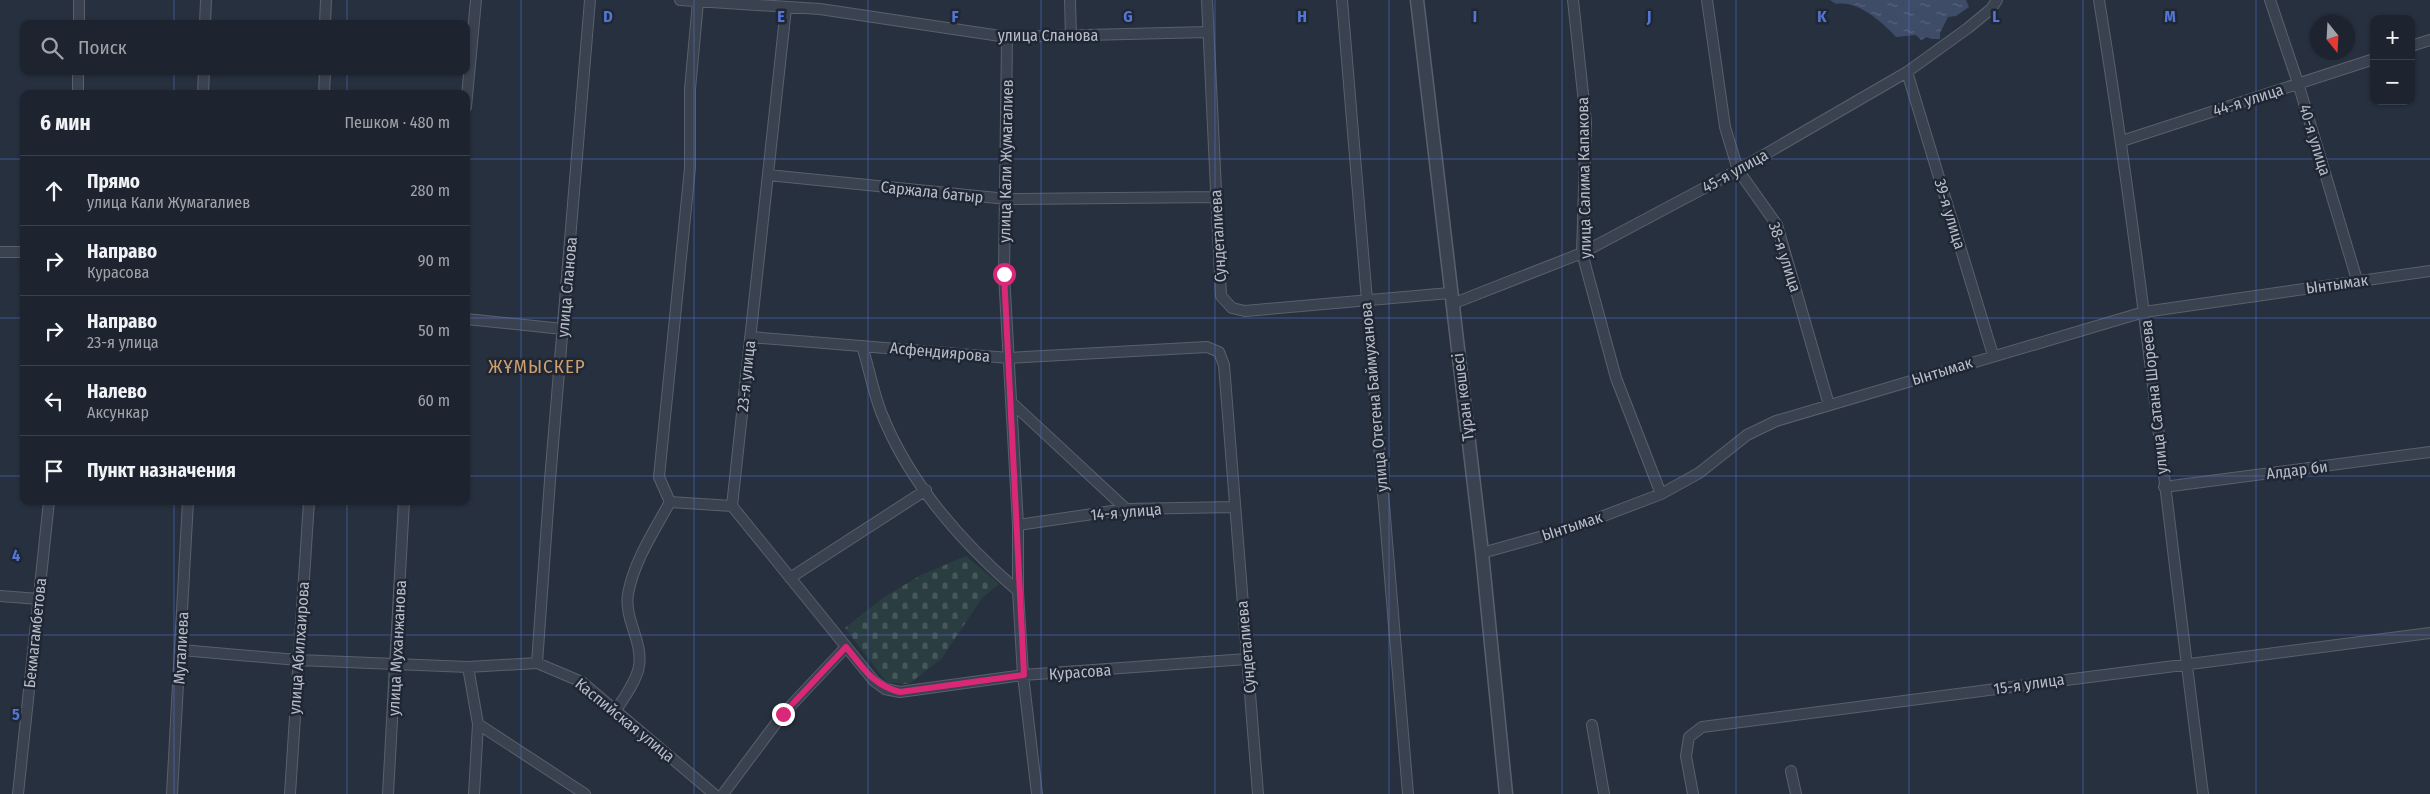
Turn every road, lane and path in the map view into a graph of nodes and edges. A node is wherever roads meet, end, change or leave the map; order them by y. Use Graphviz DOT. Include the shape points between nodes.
graph roads {
  1 [pos="80,0"];
  2 [pos="206,0"];
  3 [pos="326,0"];
  4 [pos="476,0"];
  5 [pos="590,0"];
  6 [pos="680,0"];
  7 [pos="1070,0"];
  8 [pos="1207,0"];
  9 [pos="1342,0"];
  10 [pos="1416,0"];
  11 [pos="1573,0"];
  12 [pos="1706,0"];
  13 [pos="1997,0"];
  14 [pos="2099,0"];
  15 [pos="2270,0"];
  16 [pos="698,2"];
  17 [pos="820,5"];
  18 [pos="786,8"];
  19 [pos="79,20"];
  20 [pos="205,20"];
  21 [pos="325,20"];
  22 [pos="1208,32"];
  23 [pos="1071,36"];
  24 [pos="1007,37"];
  25 [pos="2430,40"];
  26 [pos="2415,45"];
  27 [pos="2371,60"];
  28 [pos="470,64"];
  29 [pos="1907,72"];
  30 [pos="78,75"];
  31 [pos="204,75"];
  32 [pos="325,75"];
  33 [pos="469,75"];
  34 [pos="2298,83"];
  35 [pos="78,90"];
  36 [pos="203,90"];
  37 [pos="324,90"];
  38 [pos="468,90"];
  39 [pos="2122,141"];
  40 [pos="1738,170"];
  41 [pos="768,175"];
  42 [pos="1216,197"];
  43 [pos="1007,200"];
  44 [pos="0,252"];
  45 [pos="20,252"];
  46 [pos="1582,253"];
  47 [pos="2430,271"];
  48 [pos="2357,280"];
  49 [pos="1451,299"];
  50 [pos="1366,301"];
  51 [pos="2144,312"];
  52 [pos="470,320"];
  53 [pos="563,329"];
  54 [pos="750,337"];
  55 [pos="862,346"];
  56 [pos="1218,352"];
  57 [pos="1993,355"];
  58 [pos="1009,358"];
  59 [pos="1011,402"];
  60 [pos="1829,405"];
  61 [pos="2430,452"];
  62 [pos="2164,487"];
  63 [pos="926,490"];
  64 [pos="1661,494"];
  65 [pos="670,502"];
  66 [pos="49,505"];
  67 [pos="188,505"];
  68 [pos="309,505"];
  69 [pos="404,505"];
  70 [pos="732,506"];
  71 [pos="1235,508"];
  72 [pos="1126,509"];
  73 [pos="1018,525"];
  74 [pos="1482,553"];
  75 [pos="790,578"];
  76 [pos="1018,590"];
  77 [pos="0,596"];
  78 [pos="39,599"];
  79 [pos="2430,633"];
  80 [pos="846,647"];
  81 [pos="181,650"];
  82 [pos="1247,659"];
  83 [pos="298,660"];
  84 [pos="396,663"];
  85 [pos="537,663"];
  86 [pos="2186,663"];
  87 [pos="468,667"];
  88 [pos="1024,675"];
  89 [pos="616,710"];
  90 [pos="478,724"];
  91 [pos="1592,725"];
  92 [pos="1791,771"];
  93 [pos="18,794"];
  94 [pos="172,794"];
  95 [pos="290,794"];
  96 [pos="388,794"];
  97 [pos="474,794"];
  98 [pos="585,794"];
  99 [pos="714,794"];
  100 [pos="723,794"];
  101 [pos="1037,794"];
  102 [pos="1258,794"];
  103 [pos="1408,794"];
  104 [pos="1506,794"];
  105 [pos="1604,794"];
  106 [pos="1693,794"];
  107 [pos="1796,794"];
  108 [pos="2203,794"];
  1 -- 19 [label="street"];
  2 -- 20 [label="street"];
  3 -- 21 [label="street"];
  4 -- 28 [label="street"];
  5 -- 53 [label="street, улица Сланова"];
  6 -- 16 [label="street, улица Сланова"];
  7 -- 23 [label="street"];
  8 -- 22 [label="street, Сундеталиева"];
  9 -- 50 [label="street, улица Отегена Баймуханова"];
  10 -- 49 [label="street, Тұран көшесі"];
  11 -- 46 [label="street, улица Салима Капакова" via="1586,122"];
  12 -- 40 [label="street, 38-я улица" via="1725,127"];
  13 -- 29 [label="street, 45-я улица" via="1968,28"];
  14 -- 39 [label="street, улица Сатана Шореева"];
  15 -- 34 [label="street, 40-я улица"];
  16 -- 18 [label="street, улица Сланова"];
  16 -- 65 [label="street" via="690,89 690,168 659,478"];
  17 -- 18 [label="street, улица Сланова"];
  17 -- 24 [label="street, улица Сланова"];
  18 -- 41 [label="street, 23-я улица"];
  22 -- 23 [label="street, улица Сланова"];
  22 -- 42 [label="street, Сундеталиева"];
  23 -- 24 [label="street, улица Сланова"];
  24 -- 43 [label="street, улица Кали Жумагалиев"];
  25 -- 26 [label="street"];
  27 -- 34 [label="street, 44-я улица"];
  29 -- 40 [label="street, 45-я улица"];
  29 -- 57 [label="street, 39-я улица"];
  30 -- 35 [label="street"];
  31 -- 36 [label="street"];
  32 -- 37 [label="street"];
  33 -- 38 [label="street"];
  34 -- 39 [label="street, 44-я улица"];
  34 -- 48 [label="street, 40-я улица"];
  39 -- 51 [label="street, улица Сатана Шореева"];
  40 -- 46 [label="street, 45-я улица"];
  40 -- 60 [label="street, 38-я улица" via="1777,225"];
  41 -- 43 [label="street, Саржала батыр"];
  41 -- 54 [label="street, 23-я улица"];
  42 -- 43 [label="street, Саржала батыр"];
  42 -- 50 [label="street, Сундеталиева" via="1221,296 1232,308 1245,311"];
  43 -- 58 [label="street, улица Кали Жумагалиев" via="1004,274"];
  44 -- 45 [label="street"];
  46 -- 49 [label="street, 45-я улица"];
  46 -- 64 [label="street, улица Салима Капакова" via="1616,378"];
  47 -- 48 [label="street, Ынтымак"];
  48 -- 51 [label="street, Ынтымак"];
  49 -- 50 [label="street, Сундеталиева"];
  49 -- 74 [label="street, Тұран көшесі"];
  50 -- 103 [label="street, улица Отегена Баймуханова"];
  51 -- 57 [label="street, Ынтымак"];
  51 -- 62 [label="street, улица Сатана Шореева"];
  52 -- 53 [label="street"];
  53 -- 85 [label="street, улица Сланова"];
  54 -- 55 [label="street, Асфендиярова"];
  54 -- 70 [label="street, 23-я улица"];
  55 -- 58 [label="street, Асфендиярова"];
  55 -- 63 [label="street" via="881,412 907,464"];
  56 -- 58 [label="street, Асфендиярова" via="1207,347"];
  56 -- 71 [label="street, Сундеталиева" via="1224,365"];
  57 -- 60 [label="street, Ынтымак"];
  58 -- 59 [label="street, улица Кали Жумагалиев"];
  59 -- 72 [label="street"];
  59 -- 73 [label="street, улица Кали Жумагалиев"];
  60 -- 64 [label="street, Ынтымак" via="1776,421 1747,435 1699,473"];
  61 -- 62 [label="street, Алдар би"];
  62 -- 86 [label="street, улица Сатана Шореева"];
  63 -- 75 [label="street"];
  63 -- 76 [label="street" via="959,535"];
  64 -- 74 [label="street, Ынтымак" via="1572,528"];
  65 -- 70 [label="street"];
  65 -- 89 [label="street" via="642,550 628,594 639,666"];
  66 -- 78 [label="street, Бекмагамбетова"];
  67 -- 81 [label="street, Муталиева"];
  68 -- 83 [label="street, улица Абилхаирова"];
  69 -- 84 [label="street, улица Муханжанова"];
  70 -- 75 [label="street"];
  71 -- 72 [label="street, 14-я улица"];
  71 -- 82 [label="street, Сундеталиева"];
  72 -- 73 [label="street, 14-я улица"];
  73 -- 76 [label="street, улица Кали Жумагалиев"];
  74 -- 104 [label="street, Тұран көшесі"];
  75 -- 80 [label="street"];
  76 -- 88 [label="street, улица Кали Жумагалиев"];
  77 -- 78 [label="street"];
  78 -- 93 [label="street, Бекмагамбетова"];
  79 -- 86 [label="street, 15-я улица"];
  80 -- 88 [label="street, Курасова" via="874,681 900,692"];
  80 -- 100 [label="street" via="783,714"];
  81 -- 83 [label="street, Каспийская улица"];
  81 -- 94 [label="street, Муталиева"];
  82 -- 88 [label="street, Курасова"];
  82 -- 102 [label="street, Сундеталиева"];
  83 -- 84 [label="street, Каспийская улица"];
  83 -- 95 [label="street, улица Абилхаирова"];
  84 -- 87 [label="street, Каспийская улица"];
  84 -- 96 [label="street, улица Муханжанова"];
  85 -- 87 [label="street, Каспийская улица"];
  85 -- 89 [label="street, Каспийская улица" via="582,682"];
  86 -- 106 [label="street, 15-я улица" via="1702,728 1689,737 1686,756"];
  86 -- 108 [label="street, улица Сатана Шореева"];
  87 -- 90 [label="street"];
  88 -- 101 [label="street, улица Кали Жумагалиев"];
  89 -- 99 [label="street, Каспийская улица"];
  90 -- 97 [label="street"];
  90 -- 98 [label="street"];
  91 -- 105 [label="street"];
  92 -- 107 [label="street"];
}
